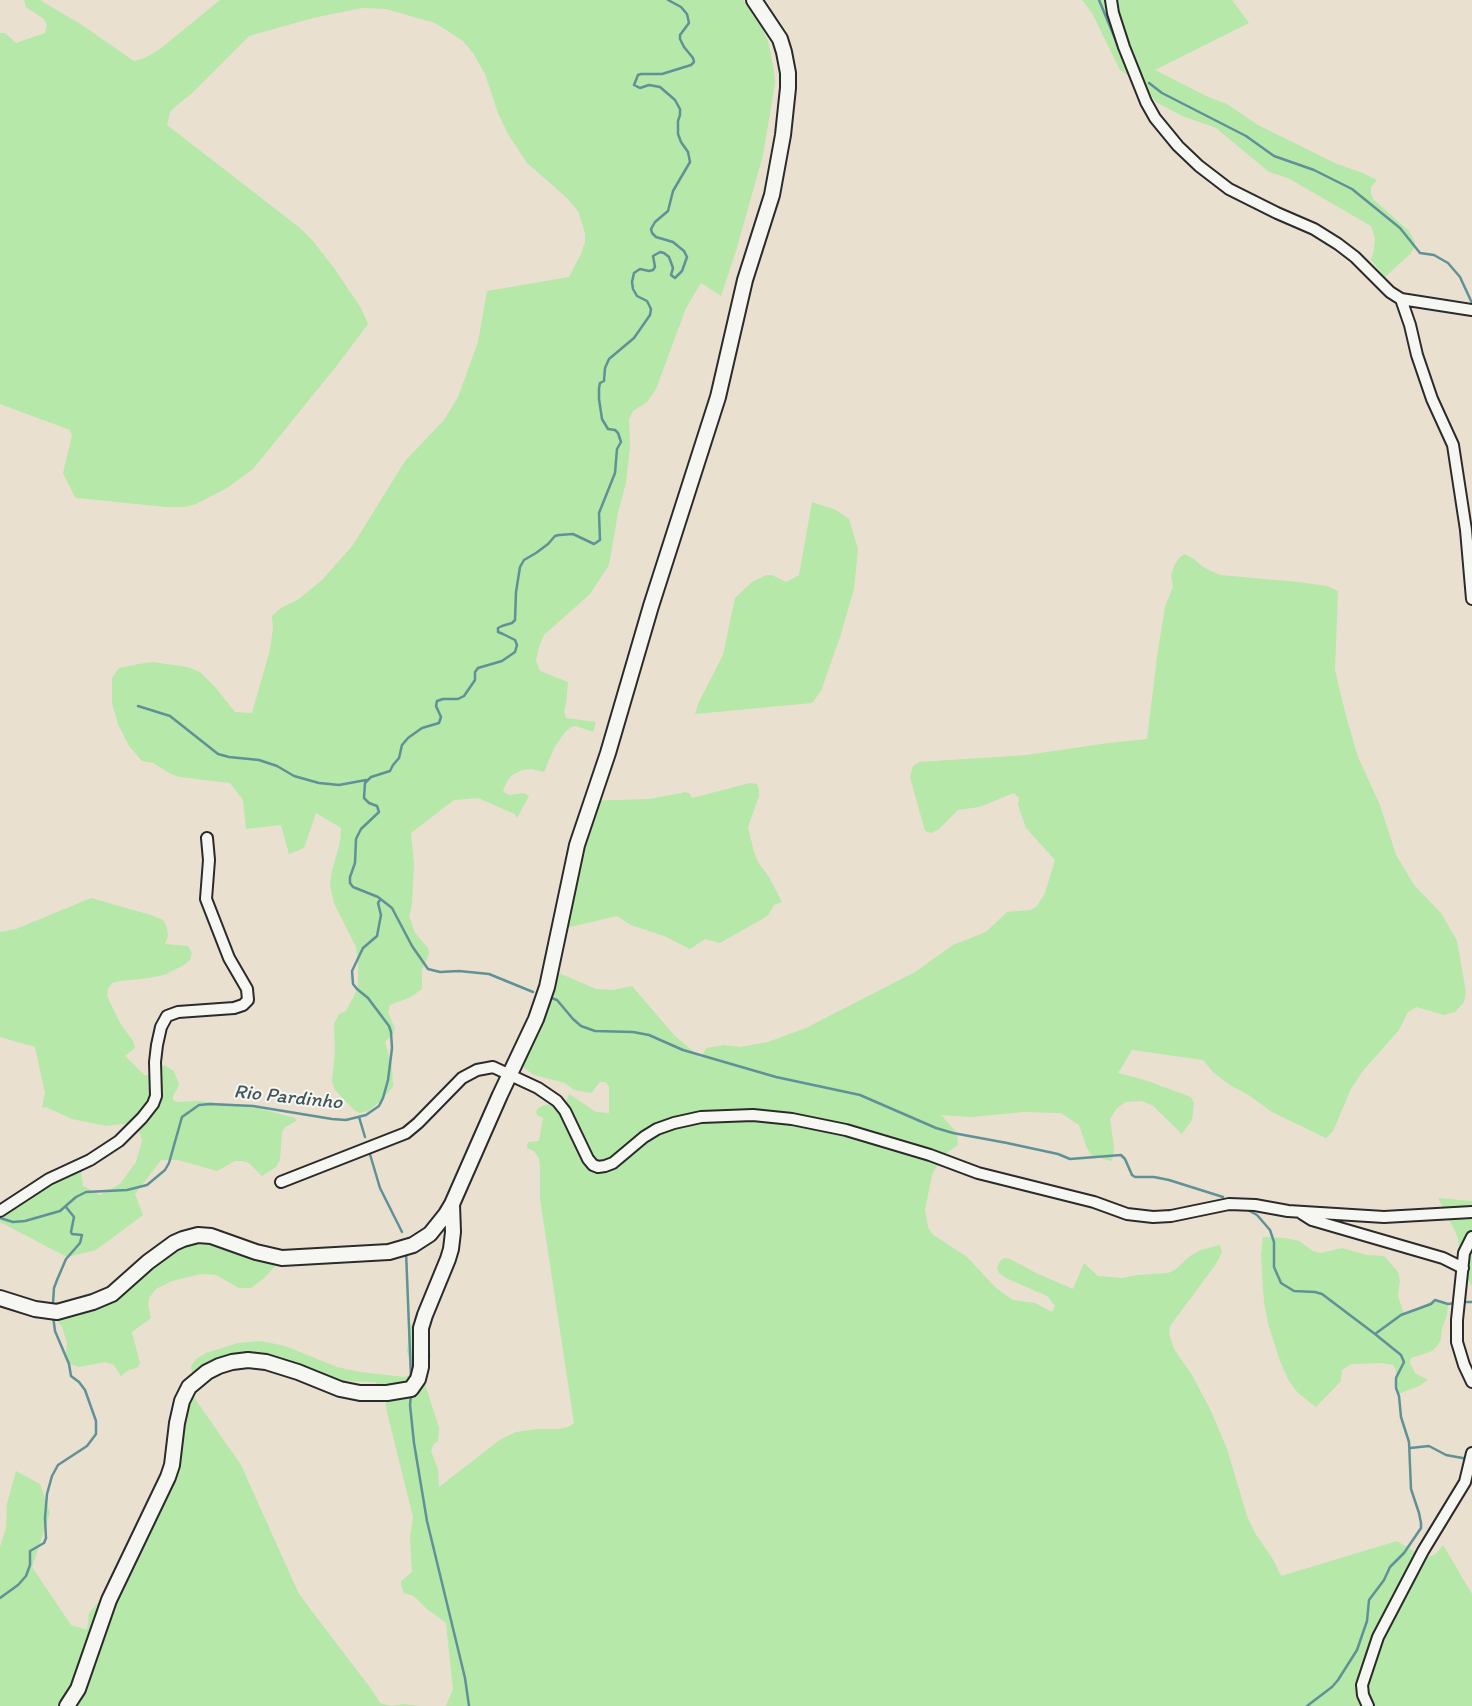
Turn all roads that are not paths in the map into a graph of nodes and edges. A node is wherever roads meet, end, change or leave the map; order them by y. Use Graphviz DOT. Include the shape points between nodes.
graph roads {
  1 [pos="754,0"];
  2 [pos="1111,0"];
  3 [pos="1401,299"];
  4 [pos="1472,310"];
  5 [pos="1472,599"];
  6 [pos="207,838"];
  7 [pos="509,1075"];
  8 [pos="281,1182"];
  9 [pos="452,1204"];
  10 [pos="0,1211"];
  11 [pos="1298,1212"];
  12 [pos="1472,1212"];
  13 [pos="1472,1238"];
  14 [pos="1463,1268"];
  15 [pos="0,1298"];
  16 [pos="1472,1382"];
  17 [pos="1472,1453"];
  18 [pos="67,1706"];
  19 [pos="1368,1706"];
  1 -- 7 [label="main road" via="780,39 788,73 783,135 772,195 744,280 718,397 577,845 547,987 536,1019"];
  2 -- 3 [label="street" via="1124,47 1146,102 1178,146 1229,189 1314,229 1338,244"];
  3 -- 4 [label="street"];
  3 -- 5 [label="street" via="1432,399 1453,445"];
  6 -- 10 [label="street" via="206,899 229,958 247,989 248,1000 234,1008 178,1012 167,1016 157,1045 156,1096 142,1118 119,1141 90,1160 49,1179"];
  7 -- 8 [label="street" via="493,1067 468,1074 412,1129"];
  7 -- 9 [label="main road"];
  7 -- 11 [label="street" via="557,1100 588,1159 598,1167 613,1163 644,1137 674,1123 701,1117 753,1116 792,1119 846,1130 978,1173 1094,1202 1127,1214 1171,1216 1229,1204"];
  9 -- 15 [label="main road" via="430,1234 396,1251 282,1258 198,1235 174,1243 112,1294 93,1302 57,1312"];
  9 -- 18 [label="main road" via="451,1249 425,1314 421,1367 418,1379 410,1389 360,1393 266,1362 248,1360 219,1366 189,1387 182,1401 168,1477 109,1600 78,1689"];
  11 -- 12 [label="street" via="1384,1217"];
  11 -- 14 [label="street" via="1312,1220 1443,1258"];
  13 -- 14 [label="street" via="1464,1253"];
  14 -- 16 [label="street" via="1457,1342"];
  17 -- 19 [label="street" via="1465,1482 1423,1552 1378,1638 1362,1685"];
}
